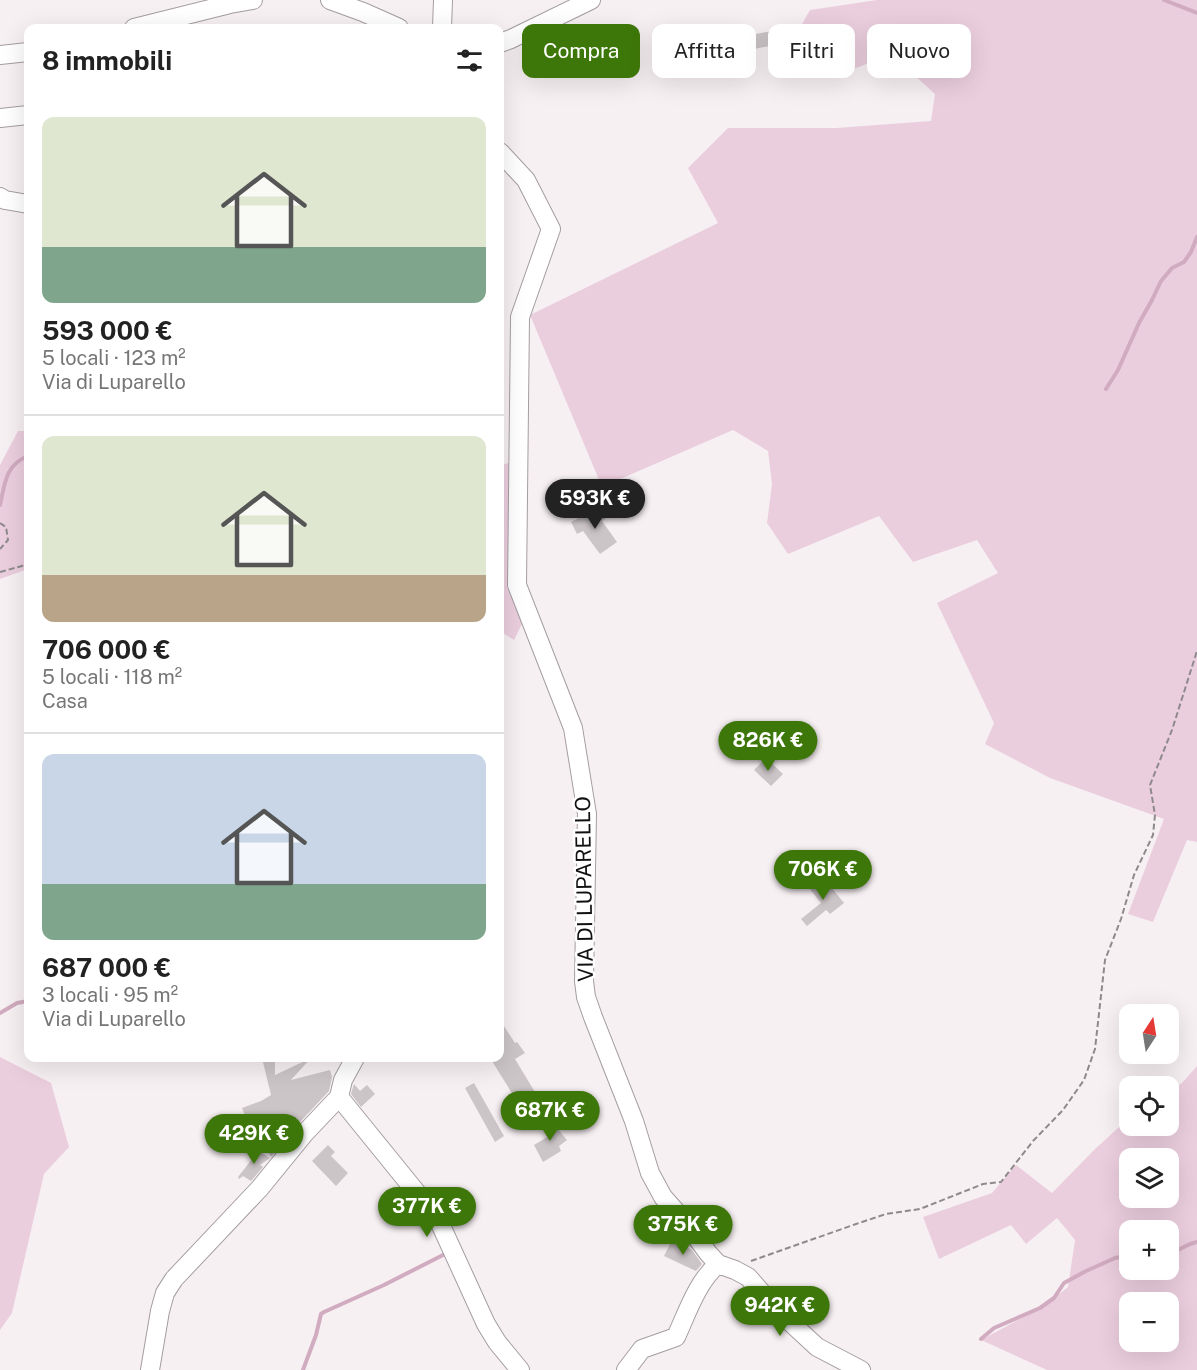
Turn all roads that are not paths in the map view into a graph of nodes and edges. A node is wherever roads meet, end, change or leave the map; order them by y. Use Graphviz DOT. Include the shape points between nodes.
graph roads {
  1 [pos="252,0"];
  2 [pos="330,0"];
  3 [pos="443,0"];
  4 [pos="591,0"];
  5 [pos="150,24"];
  6 [pos="390,24"];
  7 [pos="442,24"];
  8 [pos="504,41"];
  9 [pos="24,52"];
  10 [pos="0,55"];
  11 [pos="24,115"];
  12 [pos="0,118"];
  13 [pos="504,156"];
  14 [pos="0,197"];
  15 [pos="24,203"];
  16 [pos="353,1062"];
  17 [pos="339,1097"];
  18 [pos="718,1264"];
  19 [pos="150,1370"];
  20 [pos="520,1370"];
  21 [pos="627,1370"];
  22 [pos="861,1370"];
  1 -- 5 [label="street"];
  2 -- 6 [label="street"];
  3 -- 7 [label="street"];
  4 -- 8 [label="street"];
  9 -- 10 [label="street"];
  11 -- 12 [label="street"];
  13 -- 18 [label="street, VIA DI LUPARELLO" via="526,180 551,229 520,317 517,585 573,728 587,814 586,996 657,1188"];
  14 -- 15 [label="street"];
  16 -- 17 [label="street"];
  17 -- 19 [label="street" via="174,1279 160,1311"];
  17 -- 20 [label="street" via="438,1219 486,1324"];
  18 -- 21 [label="street" via="699,1288 676,1337 642,1349"];
  18 -- 22 [label="street, VIA DI LUPARELLO" via="748,1277 817,1347"];
}
